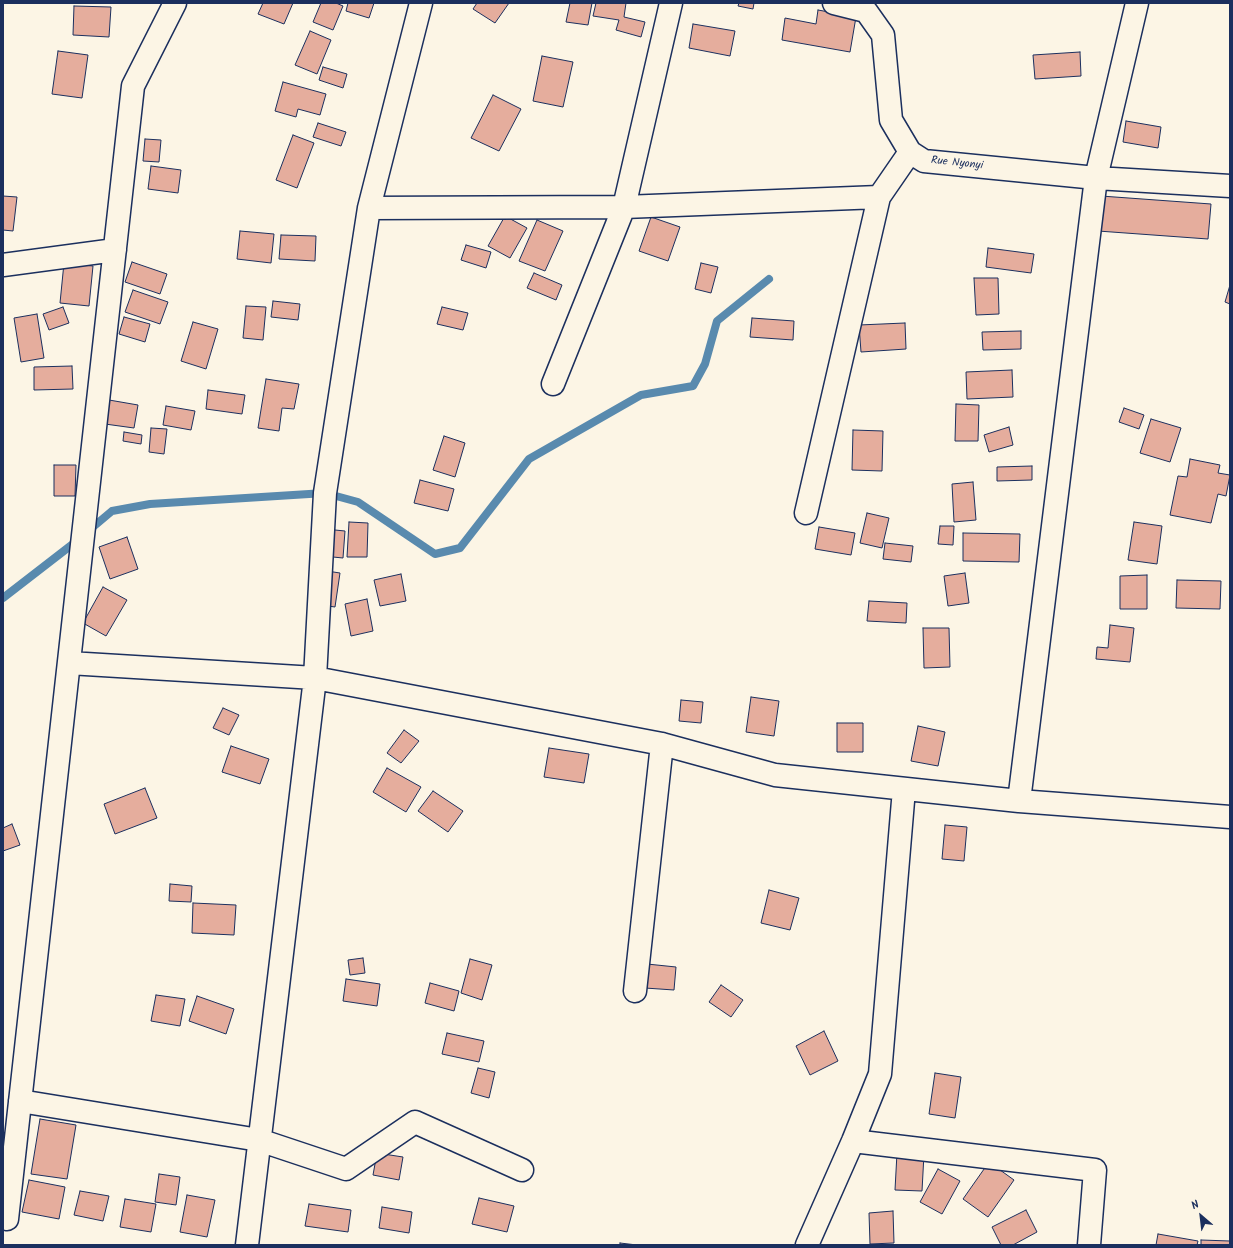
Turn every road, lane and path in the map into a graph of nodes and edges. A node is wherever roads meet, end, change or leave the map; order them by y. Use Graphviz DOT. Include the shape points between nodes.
graph roads {
  1 [pos="175,3"];
  2 [pos="420,3"];
  3 [pos="671,3"];
  4 [pos="834,3"];
  5 [pos="1137,3"];
  6 [pos="870,7"];
  7 [pos="910,152"];
  8 [pos="1096,178"];
  9 [pos="1230,186"];
  10 [pos="879,197"];
  11 [pos="624,207"];
  12 [pos="369,208"];
  13 [pos="115,250"];
  14 [pos="3,265"];
  15 [pos="553,384"];
  16 [pos="806,513"];
  17 [pos="69,663"];
  18 [pos="315,678"];
  19 [pos="662,744"];
  20 [pos="904,789"];
  21 [pos="1019,801"];
  22 [pos="1230,817"];
  23 [pos="635,991"];
  24 [pos="20,1101"];
  25 [pos="259,1140"];
  26 [pos="854,1140"];
  27 [pos="522,1170"];
  28 [pos="7,1193"];
  29 [pos="7,1219"];
  30 [pos="247,1245"];
  31 [pos="807,1245"];
  32 [pos="1089,1245"];
  1 -- 13 [label="street" via="133,86"];
  2 -- 12 [label="street"];
  3 -- 11 [label="street"];
  4 -- 6 [label="street"];
  5 -- 8 [label="street"];
  6 -- 7 [label="street" via="882,35 891,120"];
  7 -- 8 [label="street, Rue Nyonyi" via="924,161"];
  7 -- 10 [label="street"];
  8 -- 9 [label="street, Rue Nyonyi"];
  8 -- 21 [label="street"];
  10 -- 11 [label="street"];
  10 -- 16 [label="street"];
  11 -- 12 [label="street"];
  11 -- 15 [label="street"];
  12 -- 18 [label="street" via="325,493"];
  13 -- 14 [label="street"];
  13 -- 17 [label="street"];
  17 -- 18 [label="street"];
  17 -- 24 [label="street"];
  18 -- 19 [label="street"];
  18 -- 25 [label="street"];
  19 -- 20 [label="street" via="775,775"];
  19 -- 23 [label="street"];
  20 -- 21 [label="street"];
  20 -- 26 [label="street" via="880,1074"];
  21 -- 22 [label="street"];
  24 -- 25 [label="street"];
  24 -- 28 [label="street"];
  25 -- 27 [label="street" via="346,1169 415,1122"];
  25 -- 30 [label="street"];
  26 -- 31 [label="street"];
  26 -- 32 [label="street" via="1094,1170"];
  28 -- 29 [label="street"];
}
